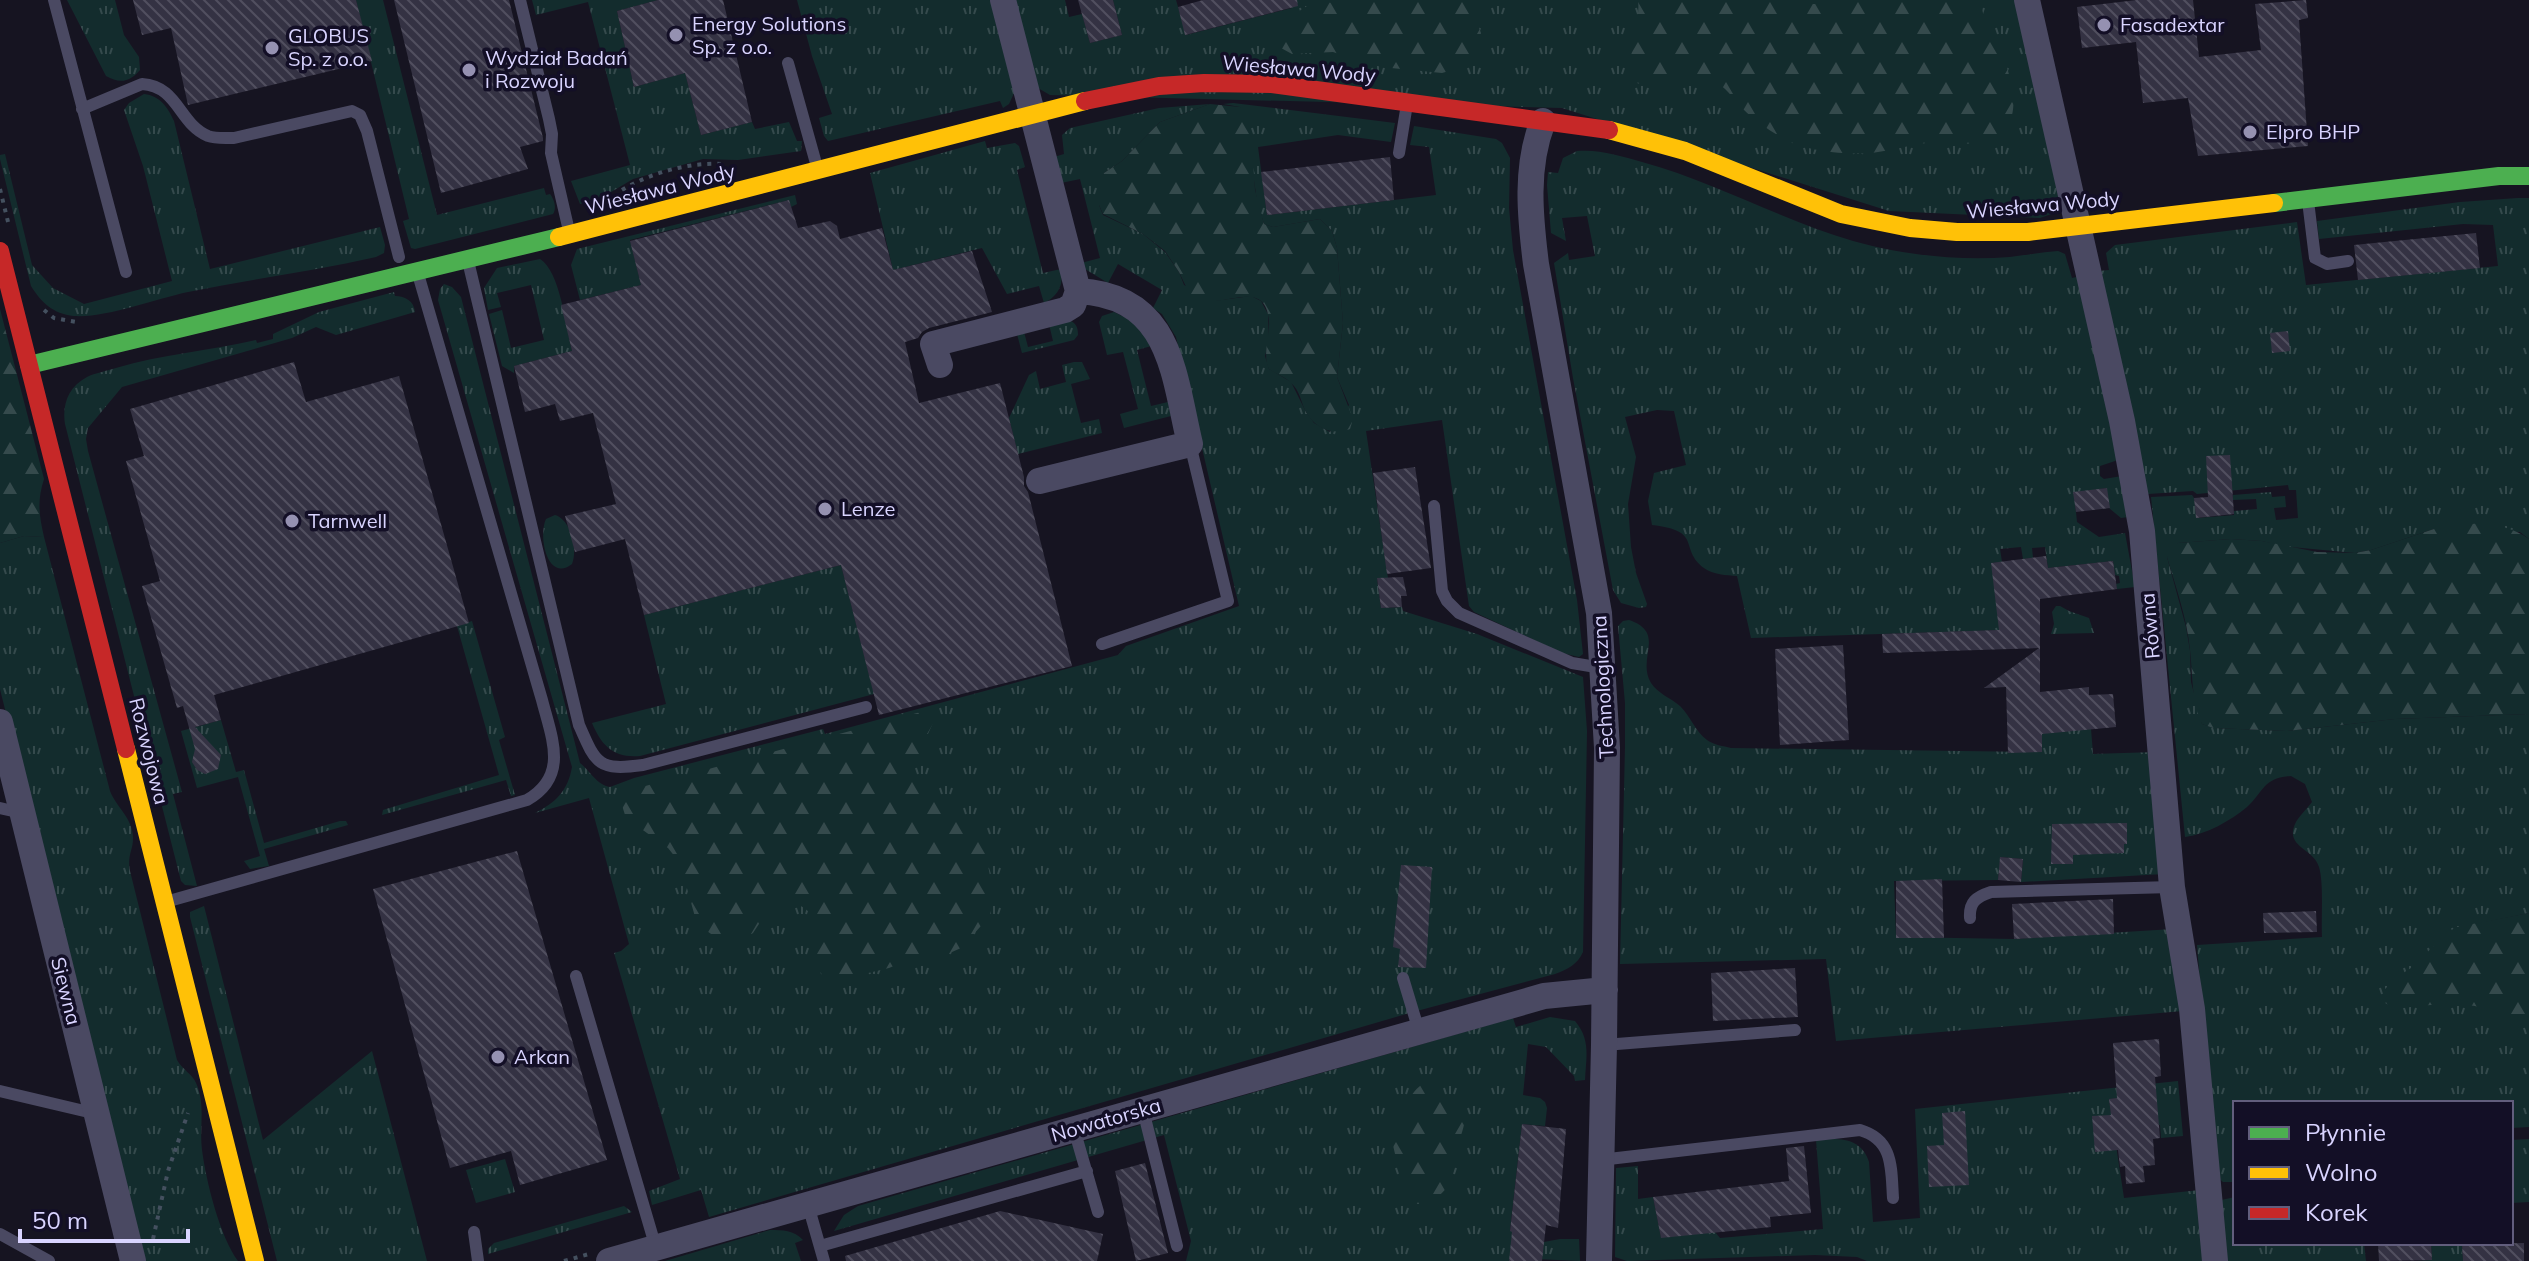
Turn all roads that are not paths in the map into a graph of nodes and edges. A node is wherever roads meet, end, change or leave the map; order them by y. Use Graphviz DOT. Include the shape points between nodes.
graph roads {
  1 [pos="54,0"];
  2 [pos="520,0"];
  3 [pos="1003,0"];
  4 [pos="2027,0"];
  5 [pos="788,63"];
  6 [pos="1407,101"];
  7 [pos="82,109"];
  8 [pos="1031,116"];
  9 [pos="1543,121"];
  10 [pos="1399,153"];
  11 [pos="818,170"];
  12 [pos="2529,176"];
  13 [pos="2308,198"];
  14 [pos="2078,226"];
  15 [pos="570,234"];
  16 [pos="0,251"];
  17 [pos="399,257"];
  18 [pos="467,258"];
  19 [pos="2348,261"];
  20 [pos="417,271"];
  21 [pos="126,272"];
  22 [pos="1078,291"];
  23 [pos="29,365"];
  24 [pos="940,365"];
  25 [pos="1190,444"];
  26 [pos="1039,481"];
  27 [pos="1434,506"];
  28 [pos="1102,644"];
  29 [pos="1602,668"];
  30 [pos="866,707"];
  31 [pos="0,722"];
  32 [pos="11,810"];
  33 [pos="2172,887"];
  34 [pos="164,903"];
  35 [pos="1970,918"];
  36 [pos="576,976"];
  37 [pos="1403,978"];
  38 [pos="1605,990"];
  39 [pos="1795,1030"];
  40 [pos="1419,1031"];
  41 [pos="1604,1045"];
  42 [pos="0,1091"];
  43 [pos="1143,1110"];
  44 [pos="97,1114"];
  45 [pos="1074,1129"];
  46 [pos="1600,1160"];
  47 [pos="1087,1171"];
  48 [pos="1893,1198"];
  49 [pos="808,1205"];
  50 [pos="1098,1212"];
  51 [pos="474,1232"];
  52 [pos="0,1234"];
  53 [pos="820,1246"];
  54 [pos="1177,1246"];
  55 [pos="656,1248"];
  56 [pos="142,1255"];
  57 [pos="49,1261"];
  58 [pos="255,1261"];
  59 [pos="478,1261"];
  60 [pos="609,1261"];
  61 [pos="824,1261"];
  62 [pos="1599,1261"];
  63 [pos="2215,1261"];
  1 -- 7 [label="lane"];
  2 -- 15 [label="lane"];
  3 -- 8 [label="street"];
  4 -- 14 [label="street, Równa"];
  5 -- 11 [label="lane"];
  6 -- 8 [label="street, Wiesława Wody" via="1272,84 1204,83 1113,94"];
  6 -- 9 [label="street, Wiesława Wody"];
  6 -- 10 [label="lane"];
  7 -- 17 [label="lane" via="142,84 152,85 165,90 199,131 220,139 352,111 367,131"];
  7 -- 21 [label="lane"];
  8 -- 11 [label="street, Wiesława Wody"];
  8 -- 22 [label="street"];
  9 -- 14 [label="street, Wiesława Wody" via="1638,136 1868,221 1981,235"];
  9 -- 29 [label="street, Technologiczna" via="1533,153 1531,217 1599,613"];
  11 -- 15 [label="street, Wiesława Wody"];
  12 -- 13 [label="street, Wiesława Wody"];
  13 -- 14 [label="street, Wiesława Wody"];
  13 -- 19 [label="lane" via="2315,258 2327,264"];
  14 -- 33 [label="street, Równa" via="2142,531"];
  15 -- 18 [label="street, Wiesława Wody"];
  16 -- 23 [label="street, Rozwojowa"];
  18 -- 20 [label="street, Wiesława Wody"];
  18 -- 30 [label="lane" via="579,725 592,754 618,769 643,765"];
  20 -- 23 [label="street, Wiesława Wody"];
  20 -- 34 [label="lane" via="542,700 553,744 550,781 527,800"];
  22 -- 24 [label="street" via="1065,310 933,344"];
  22 -- 25 [label="street" via="1109,296 1152,322 1164,342"];
  23 -- 34 [label="street, Rozwojowa"];
  25 -- 26 [label="street"];
  25 -- 28 [label="lane" via="1228,601"];
  27 -- 29 [label="lane" via="1442,591 1459,613 1562,659"];
  29 -- 38 [label="street, Technologiczna" via="1607,748"];
  31 -- 32 [label="street, Siewna"];
  32 -- 44 [label="street, Siewna"];
  33 -- 35 [label="lane" via="1991,892 1976,897"];
  33 -- 63 [label="street, Równa" via="2192,1009"];
  34 -- 58 [label="street, Rozwojowa"];
  36 -- 55 [label="lane"];
  37 -- 40 [label="lane"];
  38 -- 40 [label="street, Nowatorska" via="1544,996"];
  38 -- 41 [label="street, Technologiczna"];
  39 -- 41 [label="lane"];
  40 -- 43 [label="street, Nowatorska"];
  41 -- 46 [label="street, Technologiczna"];
  42 -- 44 [label="lane"];
  43 -- 45 [label="street, Nowatorska"];
  43 -- 54 [label="lane"];
  44 -- 56 [label="street, Siewna"];
  45 -- 47 [label="lane"];
  45 -- 49 [label="street, Nowatorska"];
  46 -- 48 [label="lane" via="1860,1130 1872,1133 1887,1149"];
  46 -- 62 [label="street, Technologiczna"];
  47 -- 50 [label="lane"];
  47 -- 53 [label="lane"];
  49 -- 53 [label="lane"];
  49 -- 55 [label="street, Nowatorska"];
  51 -- 59 [label="lane"];
  52 -- 57 [label="lane"];
  53 -- 61 [label="lane"];
  55 -- 60 [label="street, Nowatorska"];
}
